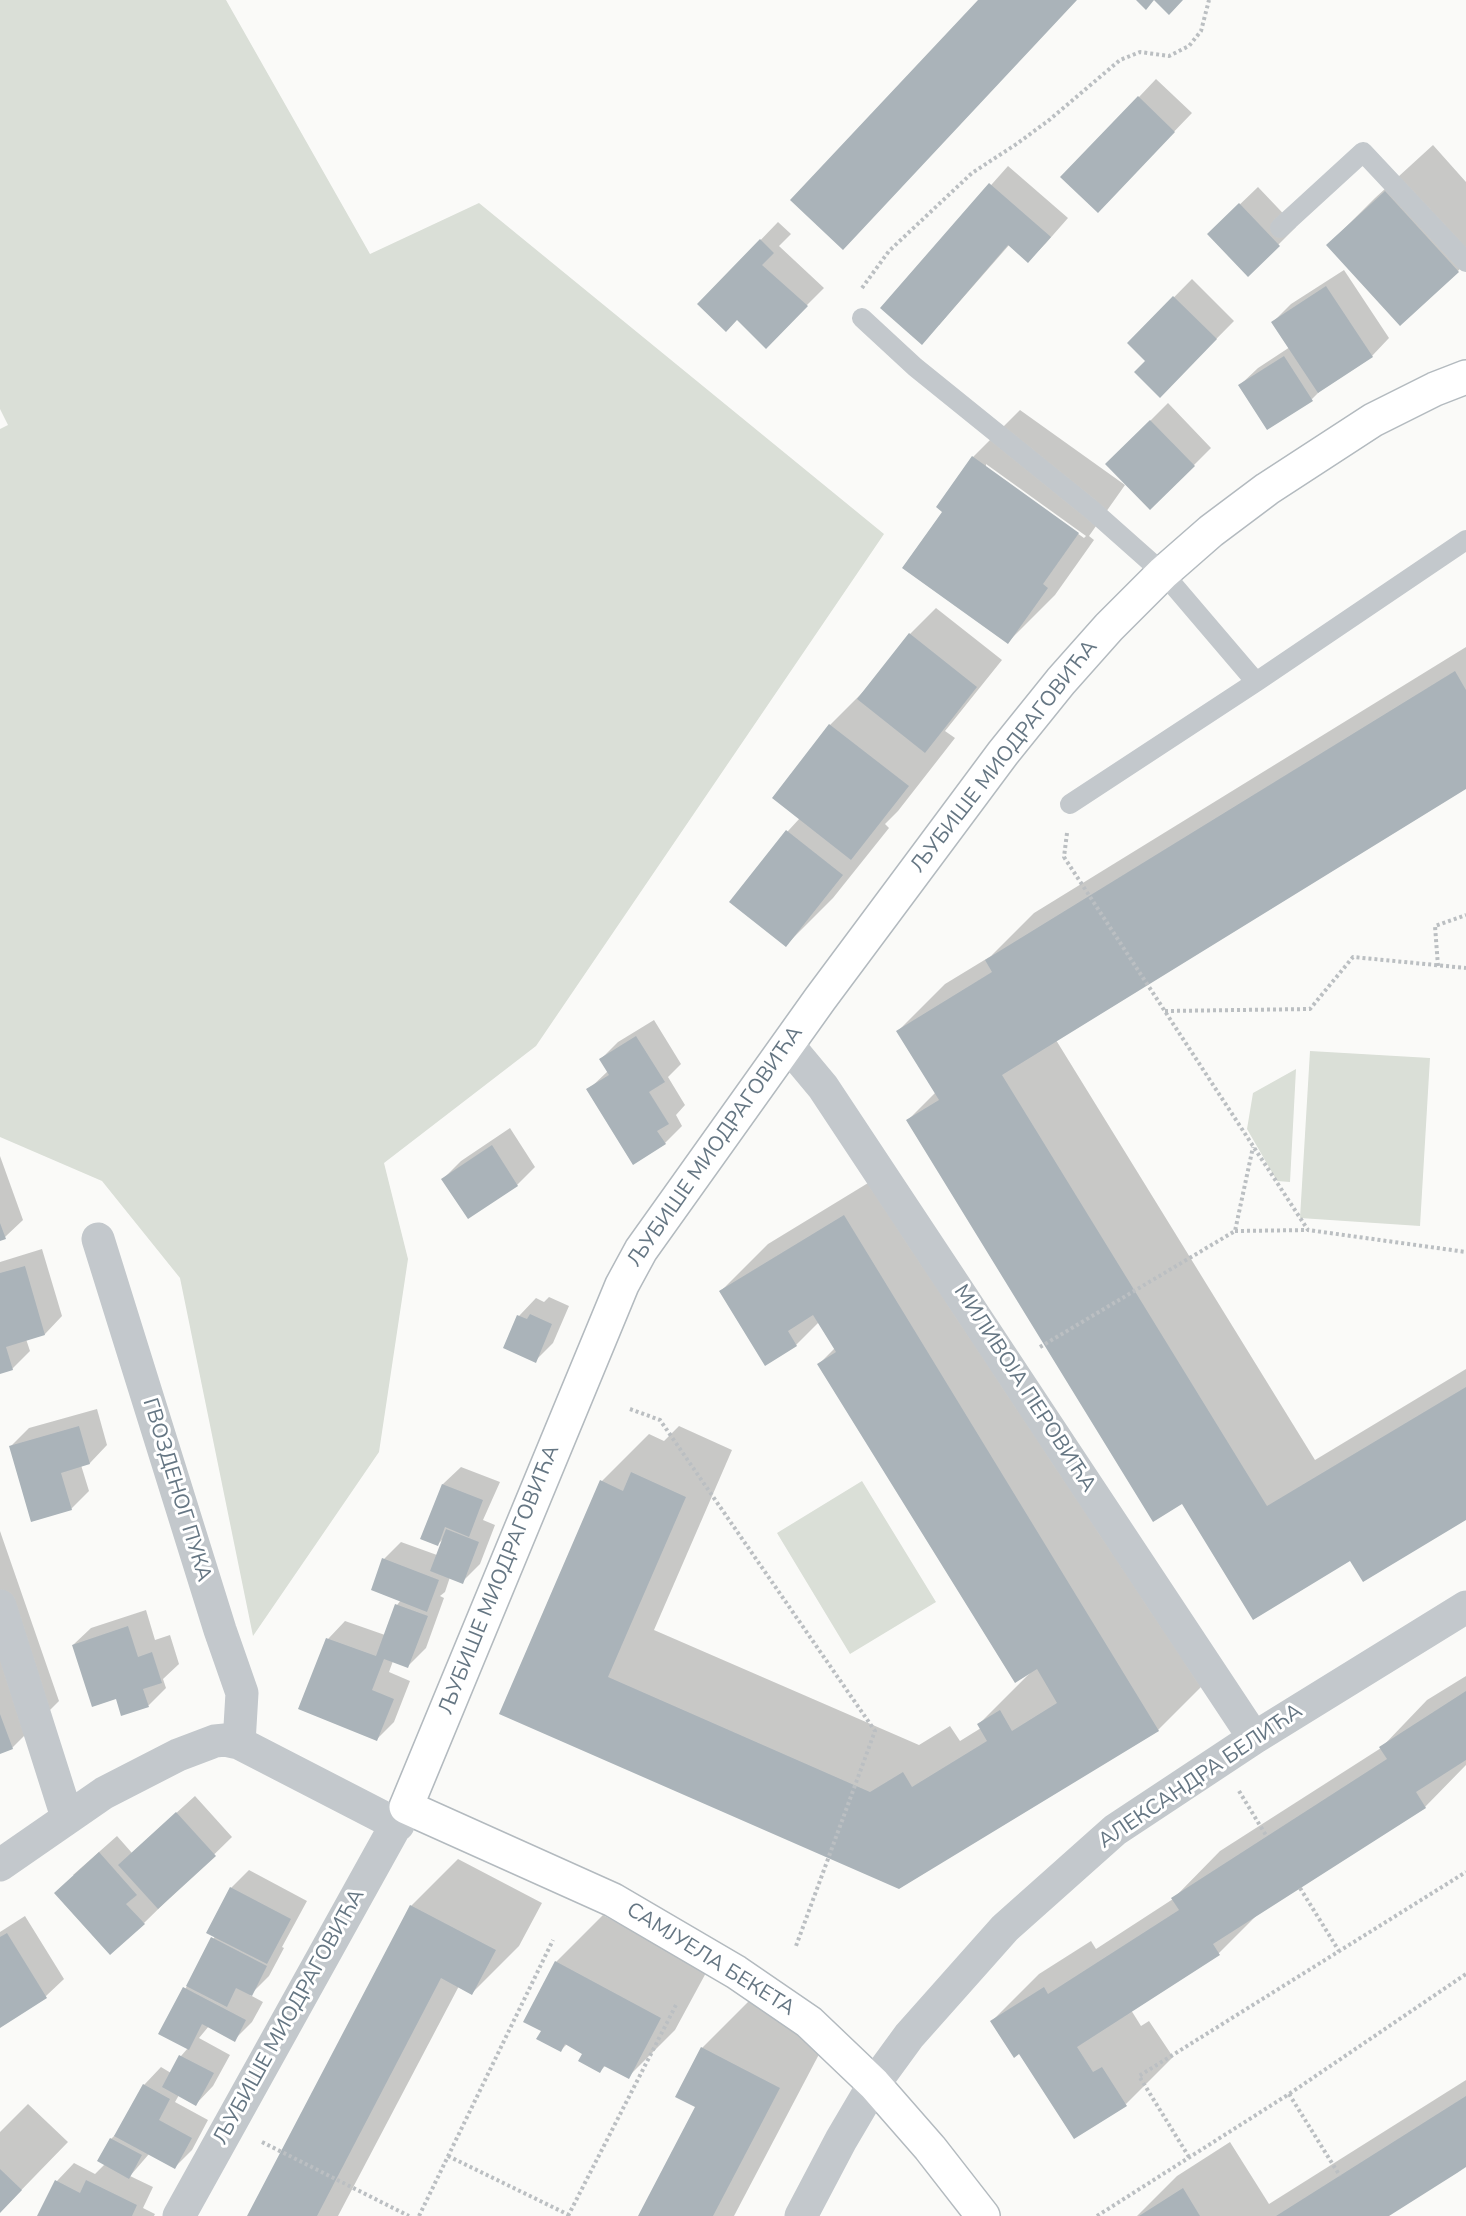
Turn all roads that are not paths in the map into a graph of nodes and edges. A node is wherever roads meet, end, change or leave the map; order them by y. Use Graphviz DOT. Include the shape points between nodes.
graph roads {
  1 [pos="1280,228"];
  2 [pos="1466,262"];
  3 [pos="862,318"];
  4 [pos="1466,377"];
  5 [pos="1466,540"];
  6 [pos="1163,573"];
  7 [pos="1256,682"];
  8 [pos="1070,804"];
  9 [pos="788,1044"];
  10 [pos="98,1239"];
  11 [pos="0,1606"];
  12 [pos="1466,1607"];
  13 [pos="1254,1738"];
  14 [pos="239,1743"];
  15 [pos="402,1816"];
  16 [pos="67,1817"];
  17 [pos="0,1865"];
  18 [pos="874,2084"];
  19 [pos="179,2216"];
  20 [pos="801,2216"];
  21 [pos="983,2216"];
  1 -- 2 [label="lane" via="1362,152"];
  3 -- 6 [label="lane" via="915,367 1092,510"];
  4 -- 6 [label="street, ЉУБИШЕ МИОДРАГОВИЋА" via="1373,420 1267,489"];
  5 -- 7 [label="lane"];
  6 -- 7 [label="lane"];
  6 -- 9 [label="street, ЉУБИШЕ МИОДРАГОВИЋА" via="1061,681 1003,753"];
  7 -- 8 [label="lane"];
  9 -- 13 [label="street, МИЛИВОЈА ПЕРОВИЋА" via="823,1087"];
  9 -- 15 [label="street, ЉУБИШЕ МИОДРАГОВИЋА" via="647,1240 622,1285"];
  10 -- 14 [label="street, ГВОЗДЕНОГ ПУКА" via="242,1694"];
  11 -- 16 [label="street"];
  12 -- 13 [label="street, АЛЕКСАНДРА БЕЛИЋА"];
  13 -- 18 [label="street, АЛЕКСАНДРА БЕЛИЋА" via="1114,1830 1005,1929 909,2036"];
  14 -- 15 [label="street"];
  14 -- 16 [label="street" via="215,1741 178,1755"];
  15 -- 18 [label="street, САМЈУЕЛА БЕКЕТА" via="613,1900 736,1972 810,2022"];
  15 -- 19 [label="street, ЉУБИШЕ МИОДРАГОВИЋА"];
  16 -- 17 [label="street"];
  18 -- 20 [label="street, АЛЕКСАНДРА БЕЛИЋА"];
  18 -- 21 [label="street, САМЈУЕЛА БЕКЕТА"];
}
